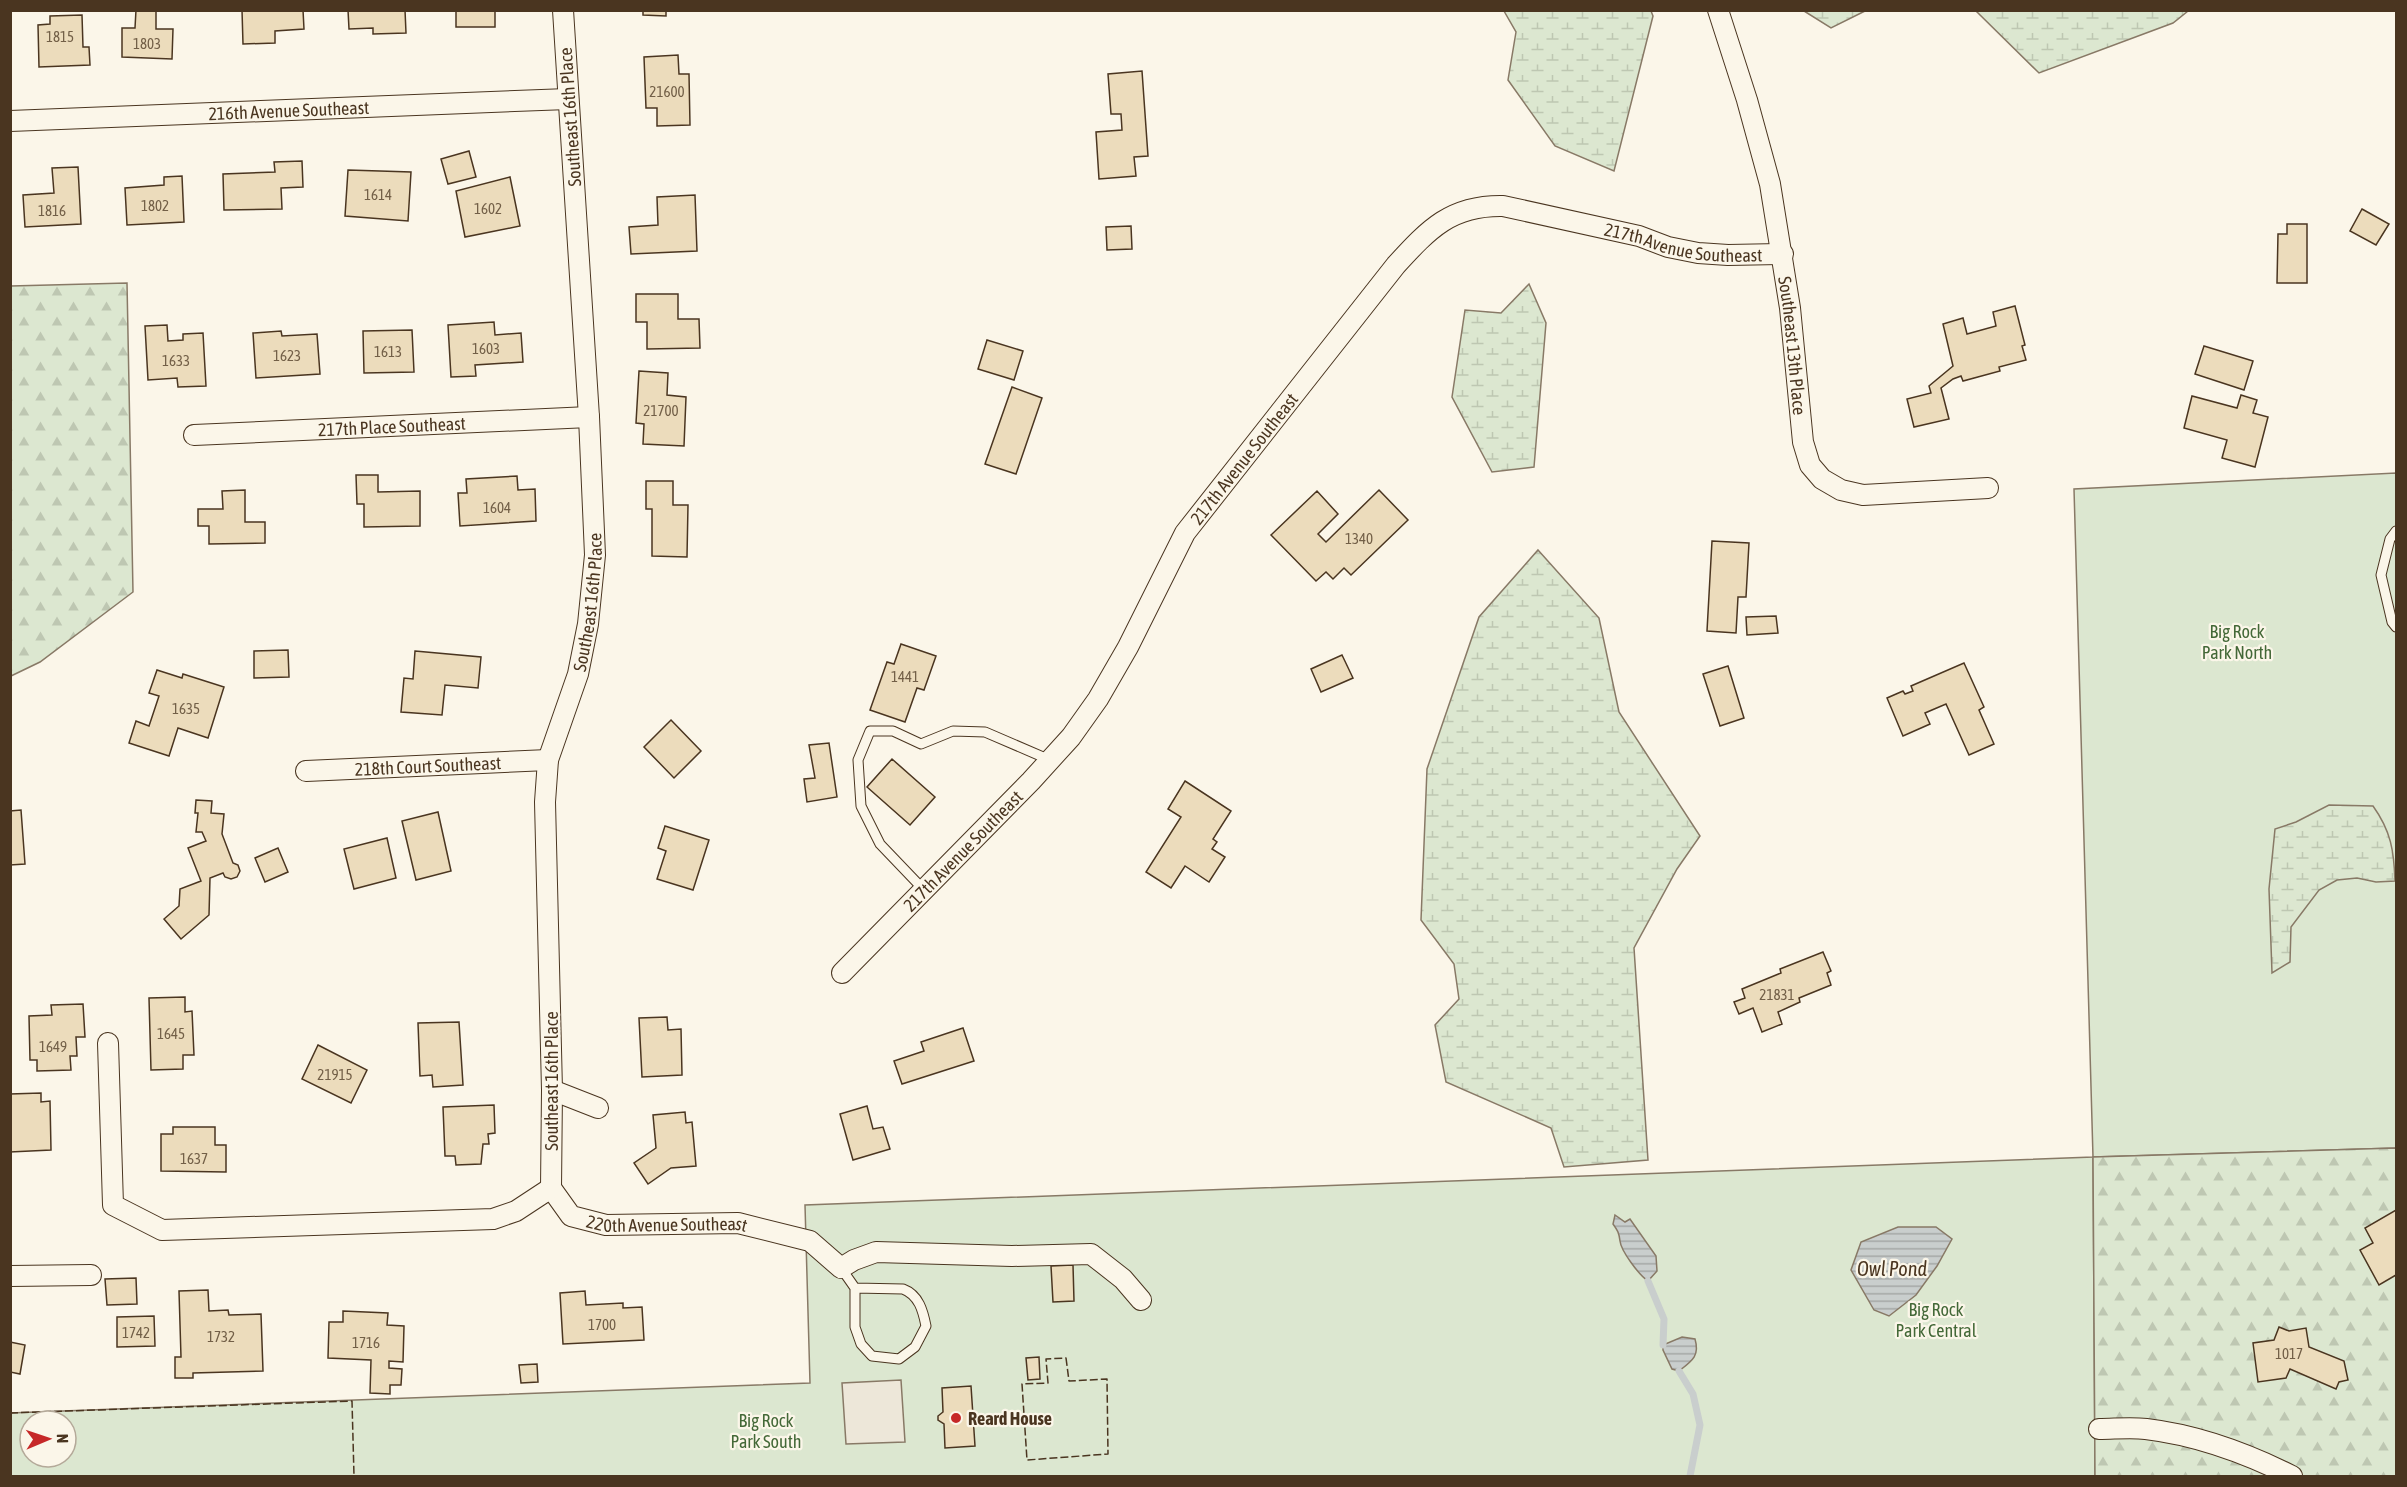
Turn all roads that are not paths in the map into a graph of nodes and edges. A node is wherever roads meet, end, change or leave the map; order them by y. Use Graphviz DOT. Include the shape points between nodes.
graph roads {
  1 [pos="563,10"];
  2 [pos="1718,10"];
  3 [pos="568,99"];
  4 [pos="10,121"];
  5 [pos="1783,254"];
  6 [pos="589,417"];
  7 [pos="194,435"];
  8 [pos="1988,488"];
  9 [pos="2397,531"];
  10 [pos="2397,627"];
  11 [pos="548,760"];
  12 [pos="1050,760"];
  13 [pos="306,771"];
  14 [pos="924,890"];
  15 [pos="842,973"];
  16 [pos="108,1043"];
  17 [pos="552,1090"];
  18 [pos="598,1108"];
  19 [pos="551,1188"];
  20 [pos="841,1268"];
  21 [pos="92,1275"];
  22 [pos="10,1276"];
  23 [pos="855,1288"];
  24 [pos="1141,1300"];
  25 [pos="2099,1429"];
  26 [pos="2292,1476"];
  1 -- 3 [label="street, Southeast 16th Place"];
  2 -- 5 [label="street, Southeast 13th Place" via="1748,100"];
  3 -- 4 [label="street, 216th Avenue Southeast"];
  3 -- 6 [label="street, Southeast 16th Place"];
  5 -- 8 [label="street, Southeast 13th Place" via="1803,442 1810,465 1822,479 1841,490 1863,495"];
  5 -- 12 [label="street, 217th Avenue Southeast" via="1698,253 1503,206 1466,209 1427,231 1185,533 1098,699"];
  6 -- 7 [label="street, 217th Place Southeast"];
  6 -- 11 [label="street, Southeast 16th Place" via="595,555 588,624 578,674"];
  9 -- 10 [label="lane" via="2390,539 2380,575 2392,622"];
  11 -- 13 [label="street, 218th Court Southeast"];
  11 -- 17 [label="street, Southeast 16th Place" via="545,802"];
  12 -- 14 [label="street, 217th Avenue Southeast"];
  12 -- 14 [label="lane" via="985,732 953,731 921,744 893,731 870,731 858,759 861,806 880,844"];
  14 -- 15 [label="street, 217th Avenue Southeast"];
  16 -- 19 [label="street" via="113,1205 162,1230 493,1219"];
  17 -- 18 [label="street"];
  17 -- 19 [label="street, Southeast 16th Place"];
  19 -- 20 [label="street, 220th Avenue Southeast" via="571,1216 606,1225 738,1223 810,1241"];
  20 -- 23 [label="lane"];
  20 -- 24 [label="street" via="876,1252 1091,1254 1123,1279"];
  21 -- 22 [label="street"];
  23 -- 23 [label="lane" via="909,1292 922,1308 926,1326 915,1347 899,1359 872,1356 861,1344 855,1328"];
  25 -- 26 [label="street" via="2144,1429 2219,1445"];
}
